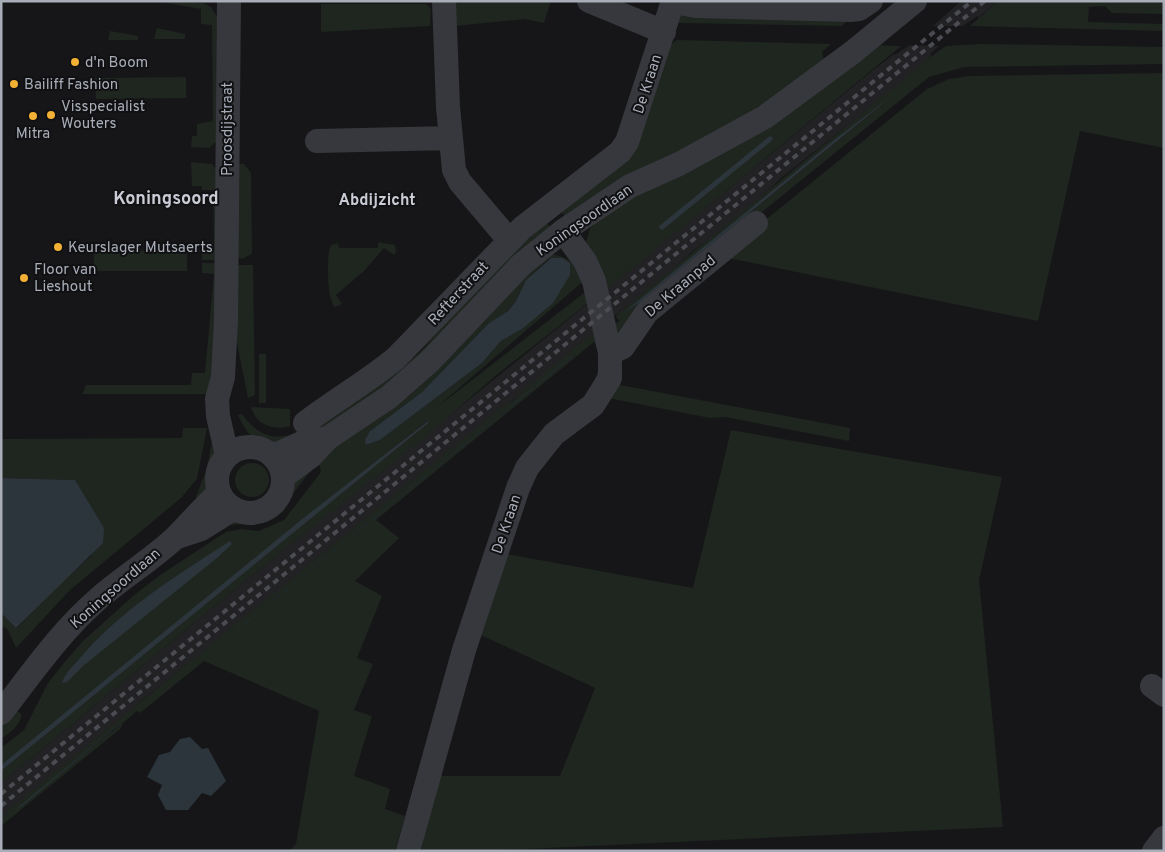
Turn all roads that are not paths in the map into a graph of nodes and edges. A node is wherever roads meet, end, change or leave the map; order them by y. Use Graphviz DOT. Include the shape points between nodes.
graph roads {
  1 [pos="228,1"];
  2 [pos="444,1"];
  3 [pos="589,1"];
  4 [pos="871,1"];
  5 [pos="915,1"];
  6 [pos="673,2"];
  7 [pos="664,32"];
  8 [pos="451,138"];
  9 [pos="317,141"];
  10 [pos="611,160"];
  11 [pos="756,223"];
  12 [pos="563,231"];
  13 [pos="509,240"];
  14 [pos="610,353"];
  15 [pos="305,423"];
  16 [pos="236,451"];
  17 [pos="279,466"];
  18 [pos="226,501"];
  19 [pos="6,698"];
  20 [pos="1164,838"];
  21 [pos="408,851"];
  22 [pos="1154,851"];
  1 -- 16 [label="street, Proosdijstraat" via="228,262 223,377 230,395"];
  2 -- 8 [label="street"];
  3 -- 7 [label="street"];
  4 -- 6 [label="street" via="851,10 696,6"];
  5 -- 12 [label="street, Koningsoordlaan" via="765,117 680,164 630,186"];
  6 -- 7 [label="street, De Kraan"];
  7 -- 10 [label="street, De Kraan" via="628,142"];
  8 -- 9 [label="street"];
  8 -- 13 [label="street" via="454,170 460,182"];
  10 -- 13 [label="street, Refterstraat"];
  11 -- 14 [label="street, De Kraanpad" via="648,312 623,347"];
  12 -- 14 [label="street, De Kraan" via="585,261 594,281"];
  12 -- 17 [label="street, Koningsoordlaan" via="521,265 430,361 389,397 328,438 304,442"];
  13 -- 15 [label="street, Refterstraat" via="396,358"];
  14 -- 21 [label="street, De Kraan" via="610,378 602,394 593,405 554,434 527,468 518,488 464,650"];
  16 -- 17 [label="street" via="260,448"];
  16 -- 18 [label="street" via="219,466 216,480"];
  17 -- 18 [label="street" via="283,489 278,500 268,508 251,513"];
  18 -- 19 [label="street, Koningsoordlaan" via="201,529 176,537 98,599"];
  20 -- 22 [label="street"];
}
